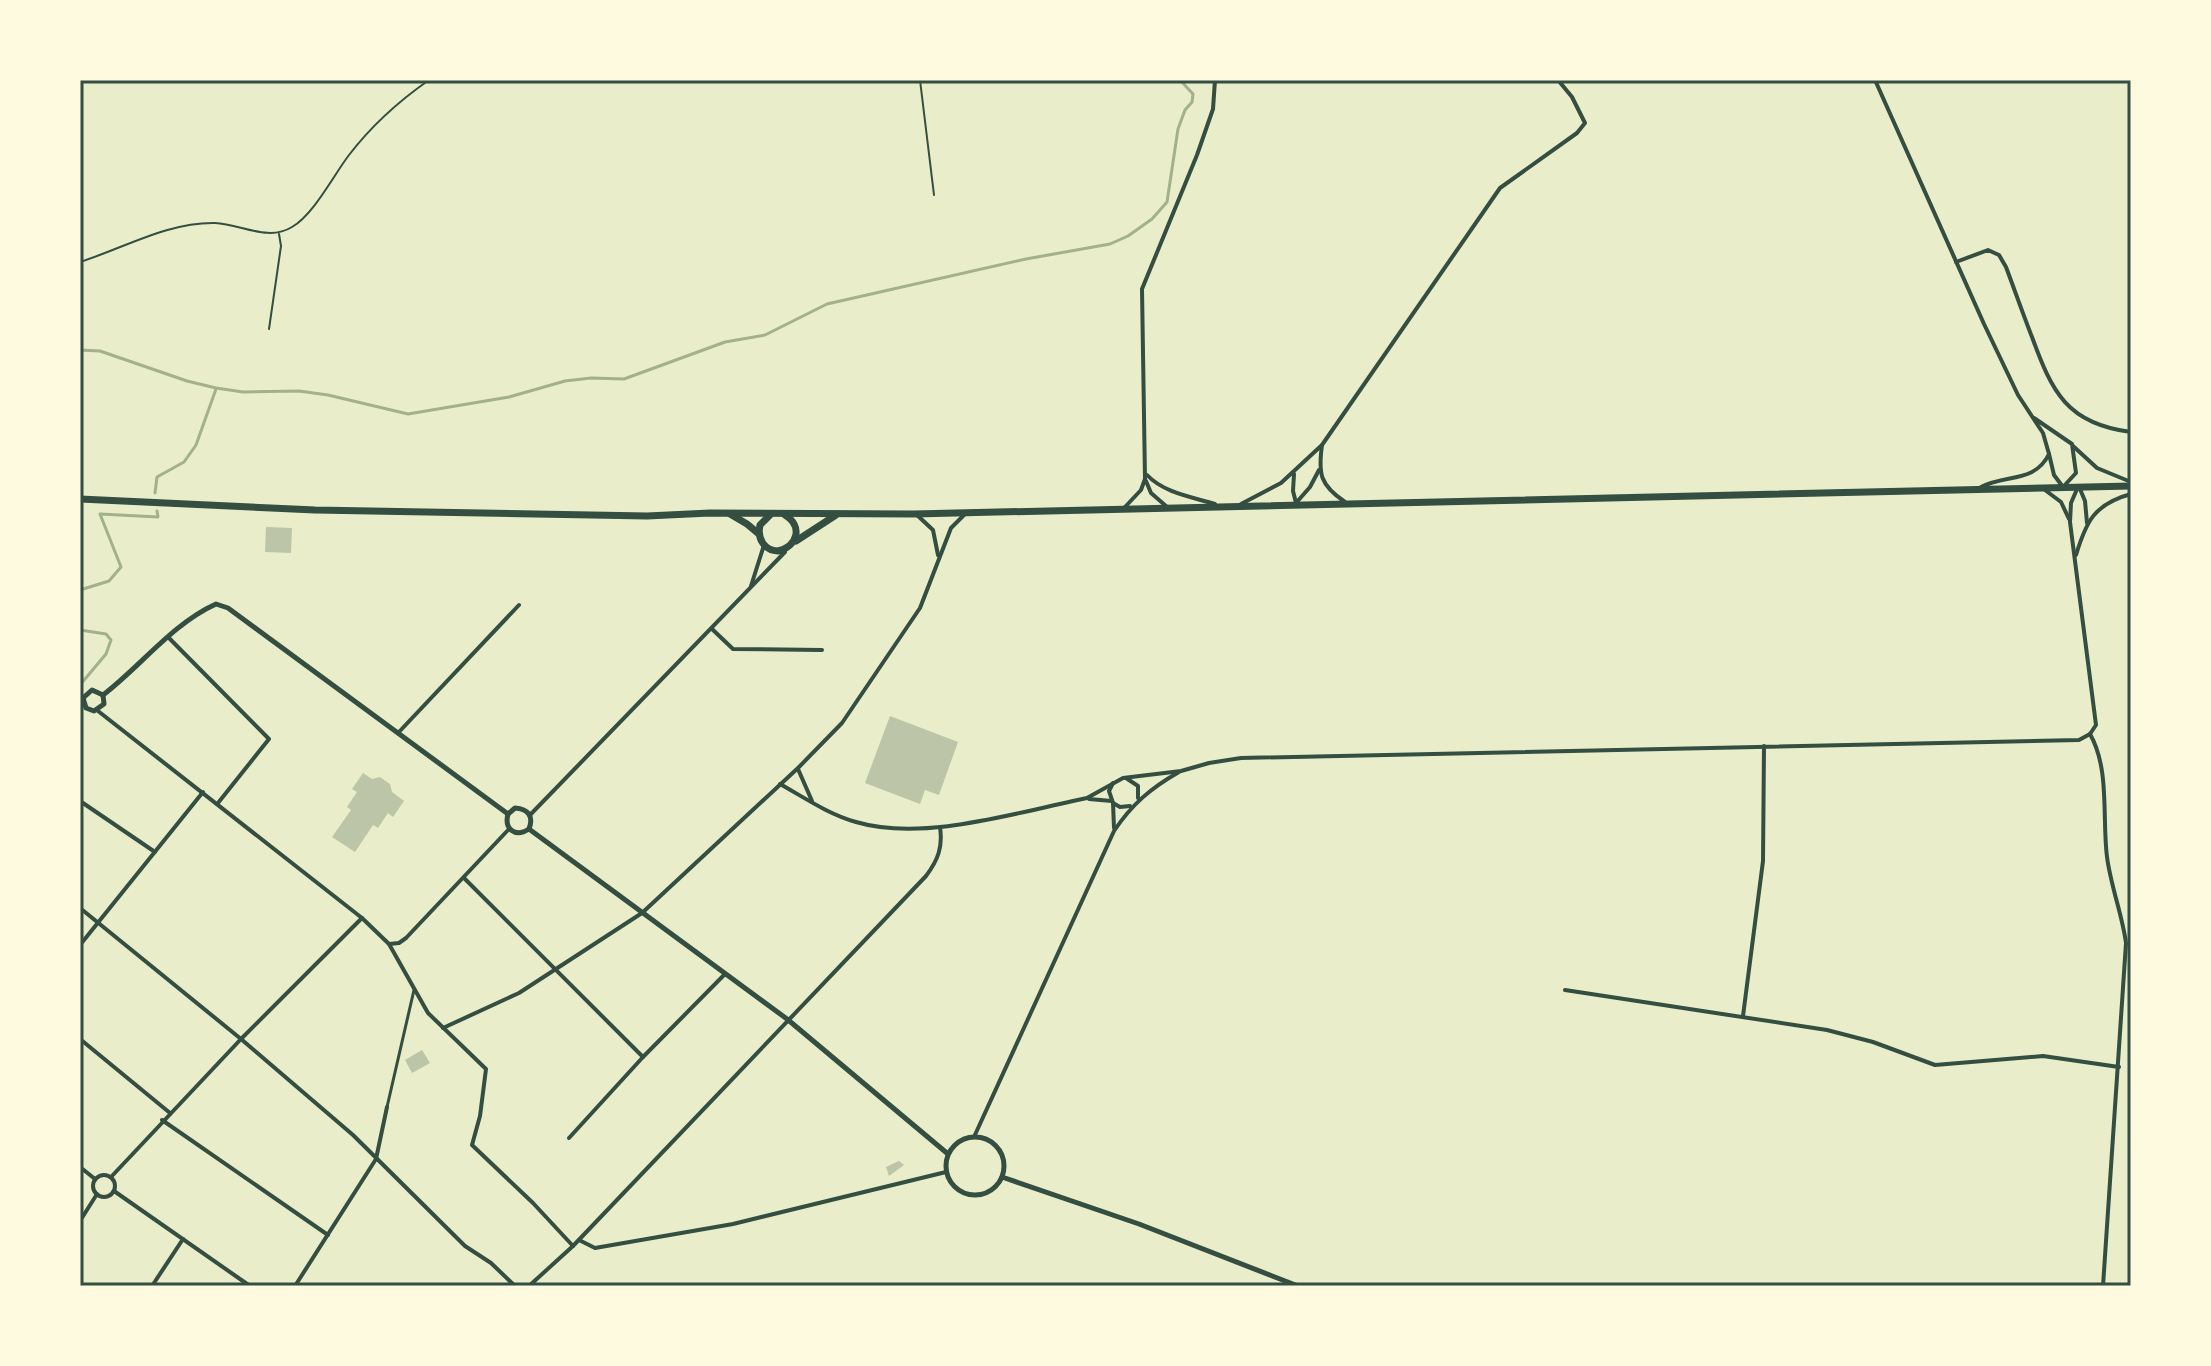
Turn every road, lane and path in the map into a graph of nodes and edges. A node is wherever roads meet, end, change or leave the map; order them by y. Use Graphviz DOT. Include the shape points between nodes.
graph roads {
  1 [pos="429,80"];
  2 [pos="920,80"];
  3 [pos="1215,80"];
  4 [pos="1558,80"];
  5 [pos="1875,80"];
  6 [pos="934,195"];
  7 [pos="278,233"];
  8 [pos="80,262"];
  9 [pos="1956,262"];
  10 [pos="269,329"];
  11 [pos="2032,417"];
  12 [pos="2131,432"];
  13 [pos="2072,444"];
  14 [pos="1322,445"];
  15 [pos="2049,454"];
  16 [pos="1297,468"];
  17 [pos="1319,470"];
  18 [pos="1145,472"];
  19 [pos="1145,479"];
  20 [pos="2131,484"];
  21 [pos="2040,487"];
  22 [pos="2063,487"];
  23 [pos="2079,487"];
  24 [pos="1979,488"];
  25 [pos="2131,494"];
  26 [pos="80,499"];
  27 [pos="1345,502"];
  28 [pos="1296,503"];
  29 [pos="1241,504"];
  30 [pos="1217,505"];
  31 [pos="1166,506"];
  32 [pos="1125,507"];
  33 [pos="969,512"];
  34 [pos="728,513"];
  35 [pos="771,514"];
  36 [pos="783,514"];
  37 [pos="838,514"];
  38 [pos="914,514"];
  39 [pos="2070,522"];
  40 [pos="2087,523"];
  41 [pos="759,534"];
  42 [pos="764,545"];
  43 [pos="792,545"];
  44 [pos="2076,557"];
  45 [pos="938,558"];
  46 [pos="750,588"];
  47 [pos="519,605"];
  48 [pos="712,629"];
  49 [pos="168,637"];
  50 [pos="822,650"];
  51 [pos="103,695"];
  52 [pos="81,702"];
  53 [pos="98,711"];
  54 [pos="398,733"];
  55 [pos="2090,734"];
  56 [pos="1764,746"];
  57 [pos="798,768"];
  58 [pos="1181,771"];
  59 [pos="1123,778"];
  60 [pos="1116,780"];
  61 [pos="780,784"];
  62 [pos="203,792"];
  63 [pos="1087,798"];
  64 [pos="80,801"];
  65 [pos="1137,801"];
  66 [pos="1113,802"];
  67 [pos="218,803"];
  68 [pos="814,803"];
  69 [pos="1131,806"];
  70 [pos="508,814"];
  71 [pos="530,815"];
  72 [pos="940,827"];
  73 [pos="509,829"];
  74 [pos="529,829"];
  75 [pos="1114,831"];
  76 [pos="155,852"];
  77 [pos="464,878"];
  78 [pos="80,908"];
  79 [pos="642,913"];
  80 [pos="362,918"];
  81 [pos="97,923"];
  82 [pos="389,944"];
  83 [pos="80,945"];
  84 [pos="554,970"];
  85 [pos="725,974"];
  86 [pos="414,990"];
  87 [pos="1565,990"];
  88 [pos="1743,1016"];
  89 [pos="787,1019"];
  90 [pos="443,1028"];
  91 [pos="80,1039"];
  92 [pos="241,1039"];
  93 [pos="643,1057"];
  94 [pos="2119,1067"];
  95 [pos="387,1107"];
  96 [pos="170,1113"];
  97 [pos="162,1120"];
  98 [pos="974,1137"];
  99 [pos="569,1138"];
  100 [pos="948,1154"];
  101 [pos="376,1159"];
  102 [pos="80,1167"];
  103 [pos="946,1172"];
  104 [pos="111,1177"];
  105 [pos="1002,1177"];
  106 [pos="95,1179"];
  107 [pos="114,1191"];
  108 [pos="97,1194"];
  109 [pos="80,1221"];
  110 [pos="328,1235"];
  111 [pos="183,1239"];
  112 [pos="579,1240"];
  113 [pos="573,1246"];
  114 [pos="152,1286"];
  115 [pos="250,1286"];
  116 [pos="295,1286"];
  117 [pos="515,1286"];
  118 [pos="529,1286"];
  119 [pos="1298,1286"];
  120 [pos="2103,1286"];
  1 -- 7 [label="path" via="398,101 350,153 305,215"];
  2 -- 6 [label="path"];
  3 -- 18 [label="street" via="1213,109 1201,144 1142,289"];
  4 -- 14 [label="street" via="1585,123 1500,188"];
  5 -- 9 [label="street"];
  7 -- 8 [label="path" via="215,223 177,226"];
  7 -- 10 [label="path" via="281,246"];
  9 -- 11 [label="street"];
  9 -- 12 [label="street" via="1988,250 1999,255 2055,391 2089,420"];
  11 -- 13 [label="street"];
  11 -- 15 [label="street"];
  13 -- 20 [label="street" via="2097,468"];
  13 -- 22 [label="street" via="2076,473"];
  14 -- 16 [label="street"];
  14 -- 17 [label="street"];
  15 -- 22 [label="street"];
  15 -- 24 [label="street" via="2033,473"];
  16 -- 28 [label="street" via="1292,480"];
  16 -- 29 [label="street"];
  17 -- 27 [label="street" via="1327,487"];
  17 -- 28 [label="street"];
  18 -- 19 [label="street"];
  18 -- 30 [label="street" via="1169,490"];
  19 -- 31 [label="street"];
  19 -- 32 [label="street"];
  20 -- 23 [label="main road"];
  21 -- 22 [label="main road"];
  21 -- 24 [label="main road"];
  21 -- 39 [label="street" via="2061,502"];
  22 -- 23 [label="main road"];
  23 -- 39 [label="street"];
  23 -- 40 [label="street"];
  24 -- 27 [label="main road"];
  25 -- 40 [label="street" via="2110,502"];
  26 -- 34 [label="main road" via="346,511"];
  27 -- 28 [label="main road"];
  28 -- 29 [label="main road"];
  29 -- 30 [label="main road"];
  30 -- 31 [label="main road"];
  31 -- 32 [label="main road"];
  32 -- 33 [label="main road"];
  33 -- 38 [label="main road"];
  33 -- 45 [label="street" via="951,528"];
  34 -- 35 [label="main road"];
  34 -- 41 [label="main road"];
  35 -- 36 [label="main road"];
  35 -- 41 [label="main road"];
  36 -- 37 [label="main road"];
  36 -- 43 [label="main road" via="795,524"];
  37 -- 38 [label="main road"];
  37 -- 43 [label="main road"];
  38 -- 45 [label="street" via="933,530"];
  39 -- 44 [label="street"];
  40 -- 44 [label="street"];
  41 -- 42 [label="main road"];
  42 -- 43 [label="main road" via="774,551"];
  42 -- 46 [label="street"];
  43 -- 46 [label="street"];
  44 -- 55 [label="street" via="2096,725"];
  45 -- 57 [label="street" via="920,608 842,723"];
  46 -- 48 [label="street"];
  47 -- 54 [label="street"];
  48 -- 50 [label="street" via="733,649"];
  48 -- 71 [label="street"];
  49 -- 51 [label="street"];
  49 -- 54 [label="street" via="216,604 228,608"];
  49 -- 67 [label="street" via="269,739"];
  51 -- 52 [label="street" via="92,690"];
  51 -- 53 [label="street"];
  52 -- 53 [label="street" via="89,711"];
  53 -- 62 [label="street"];
  54 -- 70 [label="street"];
  55 -- 56 [label="street" via="2079,740"];
  55 -- 94 [label="street" via="2100,750 2107,854 2126,943"];
  56 -- 58 [label="street" via="1241,758"];
  56 -- 88 [label="street" via="1763,861"];
  57 -- 61 [label="street"];
  57 -- 68 [label="street"];
  58 -- 59 [label="street"];
  58 -- 65 [label="street"];
  59 -- 60 [label="street"];
  59 -- 65 [label="street" via="1138,786"];
  60 -- 63 [label="street"];
  60 -- 66 [label="street" via="1109,791"];
  61 -- 68 [label="street"];
  61 -- 79 [label="street"];
  62 -- 67 [label="street"];
  62 -- 76 [label="street"];
  63 -- 66 [label="street"];
  63 -- 72 [label="street"];
  64 -- 76 [label="street"];
  65 -- 69 [label="street"];
  66 -- 69 [label="street"];
  66 -- 75 [label="street"];
  67 -- 80 [label="street"];
  68 -- 72 [label="street" via="887,829"];
  69 -- 75 [label="street"];
  70 -- 71 [label="street" via="515,808"];
  70 -- 73 [label="street"];
  71 -- 74 [label="street"];
  72 -- 89 [label="street" via="937,861 926,876"];
  73 -- 74 [label="street"];
  73 -- 77 [label="street"];
  74 -- 79 [label="street"];
  75 -- 98 [label="street"];
  76 -- 81 [label="street"];
  77 -- 82 [label="street" via="406,938"];
  77 -- 84 [label="street"];
  78 -- 81 [label="street"];
  79 -- 84 [label="street"];
  79 -- 85 [label="street"];
  80 -- 82 [label="street"];
  80 -- 92 [label="street"];
  81 -- 83 [label="street"];
  81 -- 92 [label="street"];
  82 -- 86 [label="street"];
  84 -- 90 [label="street" via="519,993"];
  84 -- 93 [label="street"];
  85 -- 89 [label="street"];
  85 -- 93 [label="street"];
  86 -- 90 [label="street"];
  86 -- 95 [label="street"];
  87 -- 88 [label="street"];
  88 -- 94 [label="street" via="1838,1032 1935,1065 2043,1056"];
  89 -- 100 [label="street"];
  89 -- 112 [label="street"];
  90 -- 113 [label="street" via="486,1069 472,1145"];
  91 -- 96 [label="street"];
  92 -- 96 [label="street"];
  92 -- 101 [label="street"];
  93 -- 99 [label="street"];
  94 -- 120 [label="street"];
  95 -- 101 [label="street"];
  96 -- 97 [label="street"];
  97 -- 104 [label="street"];
  97 -- 110 [label="street"];
  98 -- 100 [label="street" via="955,1144"];
  98 -- 105 [label="street" via="998,1148"];
  100 -- 103 [label="street"];
  101 -- 110 [label="street"];
  101 -- 117 [label="street" via="465,1246"];
  102 -- 106 [label="street"];
  103 -- 105 [label="street" via="958,1190 977,1195 992,1190"];
  103 -- 112 [label="street" via="733,1224 595,1248"];
  104 -- 106 [label="street"];
  104 -- 107 [label="street"];
  105 -- 119 [label="street"];
  106 -- 108 [label="street"];
  107 -- 108 [label="street" via="104,1197"];
  107 -- 111 [label="street"];
  108 -- 109 [label="street"];
  110 -- 116 [label="street"];
  111 -- 114 [label="street"];
  111 -- 115 [label="street"];
  112 -- 113 [label="street"];
  113 -- 118 [label="street"];
}
